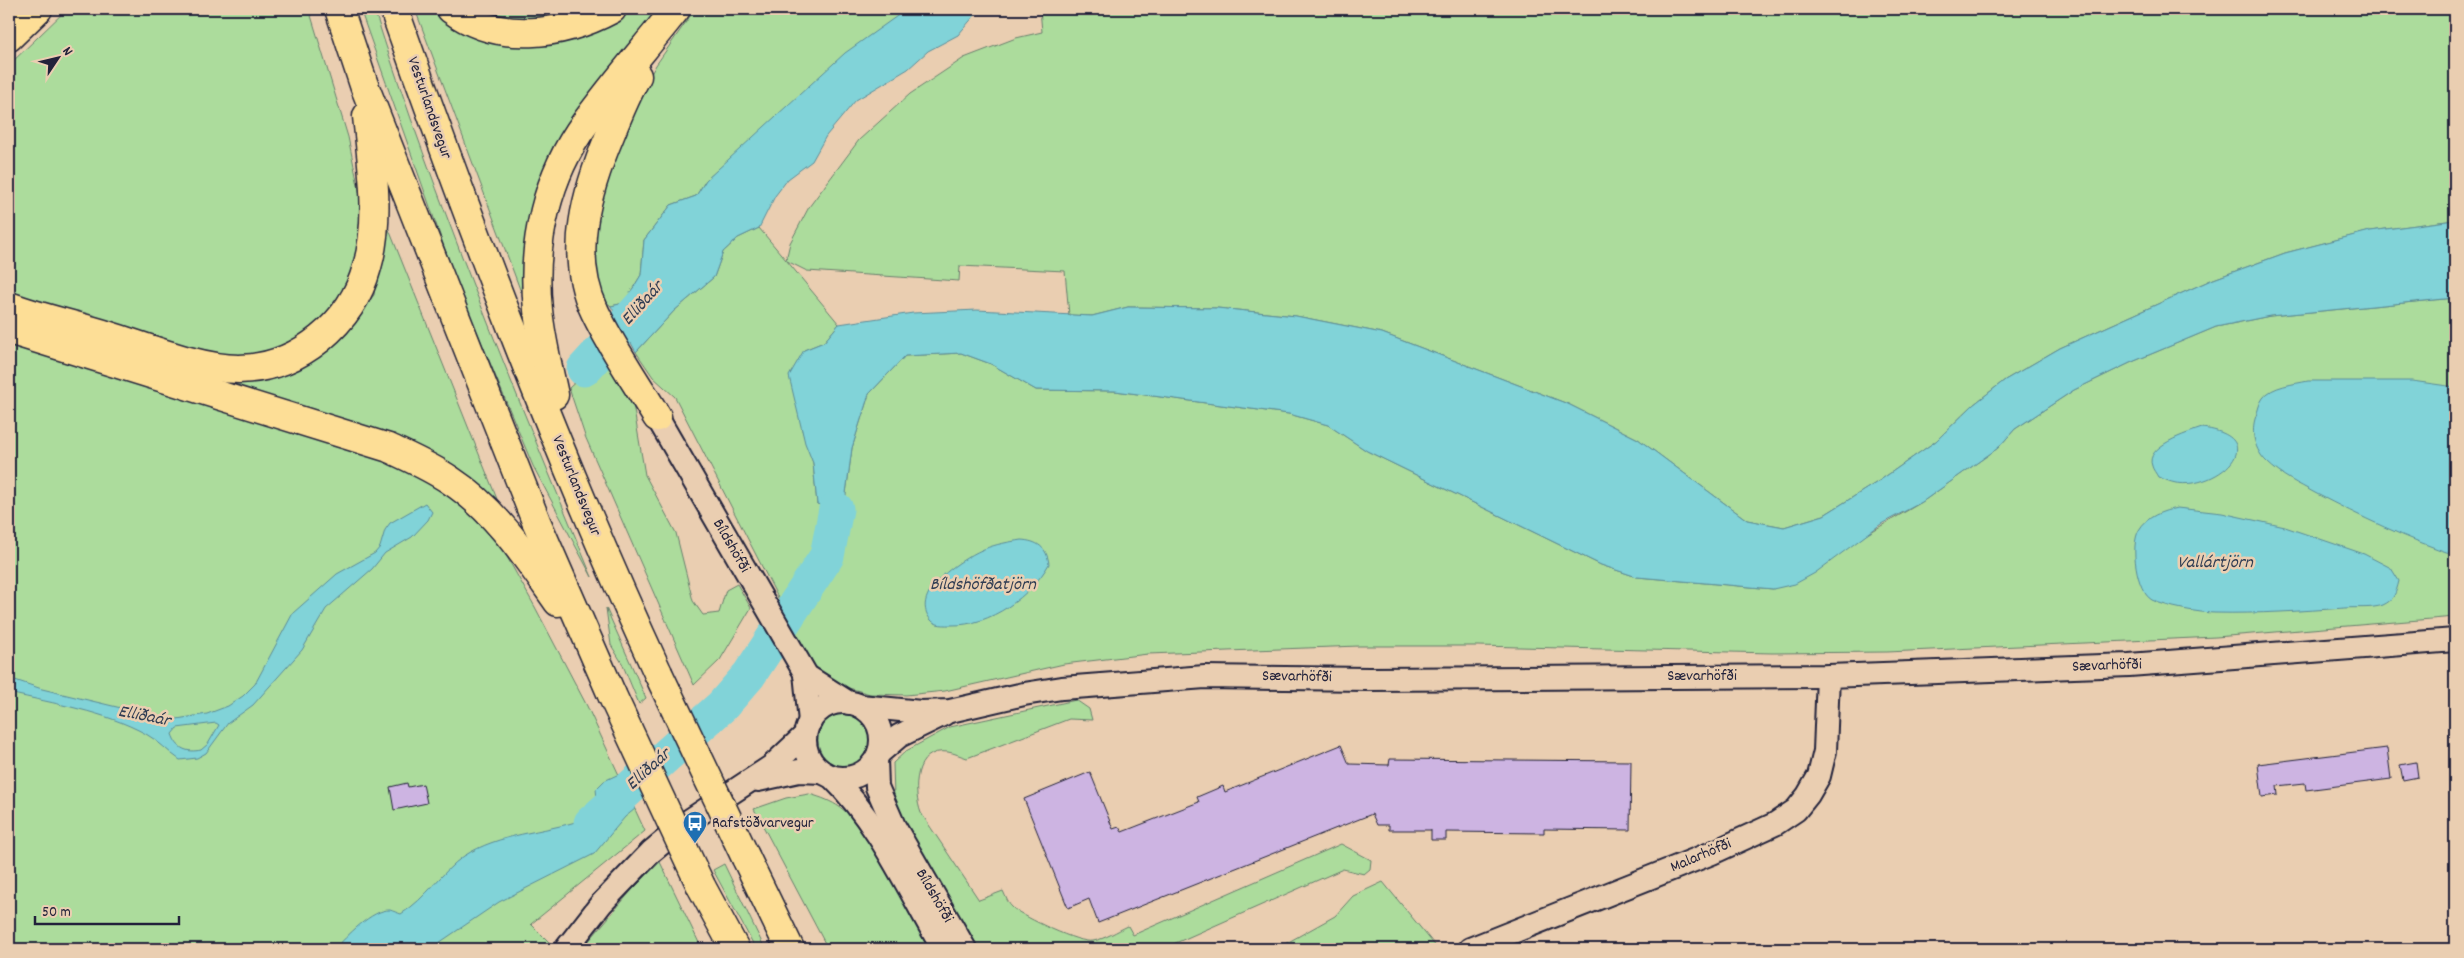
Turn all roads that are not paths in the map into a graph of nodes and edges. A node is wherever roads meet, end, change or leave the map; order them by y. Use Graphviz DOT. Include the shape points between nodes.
graph roads {
  1 [pos="38,9"];
  2 [pos="339,9"];
  3 [pos="394,9"];
  4 [pos="451,9"];
  5 [pos="612,9"];
  6 [pos="674,11"];
  7 [pos="9,37"];
  8 [pos="364,85"];
  9 [pos="9,306"];
  10 [pos="9,330"];
  11 [pos="656,417"];
  12 [pos="569,468"];
  13 [pos="2455,640"];
  14 [pos="590,646"];
  15 [pos="800,666"];
  16 [pos="1828,676"];
  17 [pos="854,705"];
  18 [pos="950,711"];
  19 [pos="807,728"];
  20 [pos="877,756"];
  21 [pos="826,774"];
  22 [pos="747,783"];
  23 [pos="566,949"];
  24 [pos="735,949"];
  25 [pos="790,949"];
  26 [pos="943,949"];
  27 [pos="965,949"];
  28 [pos="1470,949"];
  1 -- 7 [label="highway"];
  2 -- 8 [label="highway"];
  3 -- 12 [label="highway, Vesturlandsvegur" via="449,166"];
  4 -- 5 [label="highway" via="463,18 490,29 519,34 568,26"];
  6 -- 11 [label="highway" via="627,93 592,178 586,203 582,259 594,311"];
  6 -- 12 [label="highway" via="585,122 557,174 545,209 538,243 538,309"];
  8 -- 9 [label="highway" via="374,221 368,266 356,297 338,323 295,355 272,364 239,369 192,362"];
  8 -- 14 [label="highway" via="536,521"];
  10 -- 14 [label="highway" via="389,448 425,464 452,481 516,542"];
  11 -- 15 [label="street, Bíldshöfði"];
  12 -- 25 [label="highway, Vesturlandsvegur, bridge" via="616,583"];
  13 -- 16 [label="street, Sævarhöfði" via="2138,665"];
  14 -- 24 [label="highway, bridge" via="701,886"];
  15 -- 17 [label="street, Bíldshöfði"];
  15 -- 19 [label="street, Bíldshöfði"];
  16 -- 18 [label="street, Sævarhöfði" via="1205,677 1062,688"];
  16 -- 28 [label="street, Malarhöfði" via="1825,751 1819,776 1796,810 1776,824 1712,853"];
  17 -- 18 [label="street, Sævarhöfði" via="921,712"];
  17 -- 19 [label="street" via="838,702 826,706"];
  17 -- 20 [label="street, Bíldshöfði" via="869,712 880,731"];
  18 -- 20 [label="street, Sævarhöfði" via="899,736"];
  19 -- 21 [label="street, Bíldshöfði" via="808,756"];
  19 -- 22 [label="street" via="772,766"];
  20 -- 21 [label="street" via="870,768 856,776 841,778"];
  20 -- 27 [label="street, Bíldshöfði" via="877,787 894,826"];
  21 -- 22 [label="street" via="799,772"];
  21 -- 26 [label="street, Bíldshöfði" via="849,793 867,817"];
  22 -- 23 [label="street" via="686,822 651,852 601,904"];
}
